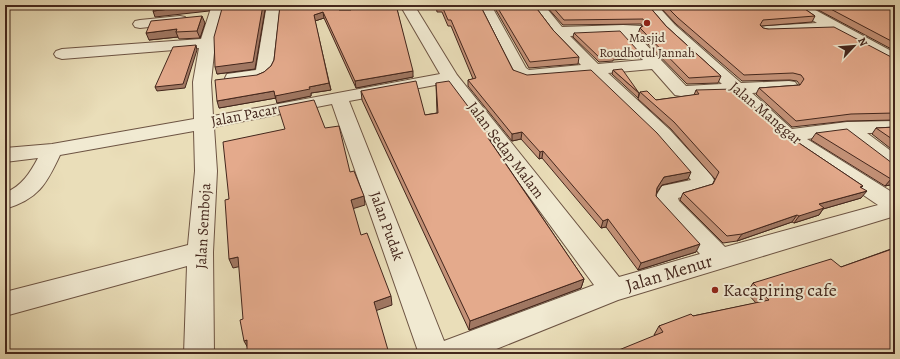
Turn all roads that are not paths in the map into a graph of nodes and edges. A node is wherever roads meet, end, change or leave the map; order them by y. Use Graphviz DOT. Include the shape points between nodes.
graph roads {
  1 [pos="407,5"];
  2 [pos="484,5"];
  3 [pos="537,5"];
  4 [pos="650,5"];
  5 [pos="796,5"];
  6 [pos="273,10"];
  7 [pos="217,11"];
  8 [pos="140,24"];
  9 [pos="835,26"];
  10 [pos="766,30"];
  11 [pos="558,32"];
  12 [pos="207,43"];
  13 [pos="62,54"];
  14 [pos="895,60"];
  15 [pos="655,64"];
  16 [pos="596,70"];
  17 [pos="450,77"];
  18 [pos="790,86"];
  19 [pos="736,89"];
  20 [pos="203,90"];
  21 [pos="339,98"];
  22 [pos="204,123"];
  23 [pos="895,127"];
  24 [pos="847,128"];
  25 [pos="788,135"];
  26 [pos="52,150"];
  27 [pos="5,155"];
  28 [pos="895,164"];
  29 [pos="5,201"];
  30 [pos="895,205"];
  31 [pos="895,208"];
  32 [pos="200,252"];
  33 [pos="719,258"];
  34 [pos="613,290"];
  35 [pos="5,304"];
  36 [pos="199,354"];
  37 [pos="434,354"];
  38 [pos="448,354"];
  1 -- 17 [label="street, Jalan Sedap Malam"];
  2 -- 16 [label="street" via="522,73 526,75"];
  3 -- 11 [label="street"];
  4 -- 19 [label="street, Jalan Manggar" via="668,28 693,47"];
  5 -- 9 [label="street"];
  6 -- 20 [label="street" via="263,73"];
  7 -- 8 [label="street" via="196,18"];
  7 -- 12 [label="street, Jalan Semboja"];
  9 -- 10 [label="street"];
  9 -- 14 [label="street"];
  11 -- 15 [label="street" via="629,29"];
  11 -- 16 [label="street"];
  12 -- 13 [label="street"];
  12 -- 20 [label="street, Jalan Semboja"];
  15 -- 16 [label="street"];
  15 -- 19 [label="street" via="681,91"];
  16 -- 33 [label="street" via="666,138 703,180 701,185 670,192 667,203"];
  17 -- 21 [label="street, Jalan Pacar"];
  17 -- 34 [label="street, Jalan Sedap Malam"];
  18 -- 19 [label="street"];
  19 -- 25 [label="street, Jalan Manggar"];
  20 -- 22 [label="street, Jalan Semboja"];
  21 -- 22 [label="street, Jalan Pacar"];
  21 -- 37 [label="street, Jalan Pudak"];
  22 -- 26 [label="street, Jalan Pacar"];
  22 -- 32 [label="street, Jalan Semboja" via="206,171"];
  23 -- 24 [label="street"];
  24 -- 25 [label="street"];
  24 -- 28 [label="street"];
  25 -- 30 [label="street, Jalan Manggar"];
  26 -- 27 [label="street, Jalan Pacar"];
  26 -- 29 [label="street" via="34,186 17,198"];
  31 -- 33 [label="street, Jalan Menur"];
  32 -- 35 [label="street"];
  32 -- 36 [label="street, Jalan Semboja"];
  33 -- 34 [label="street, Jalan Menur"];
  34 -- 38 [label="street, Jalan Menur"];
}
